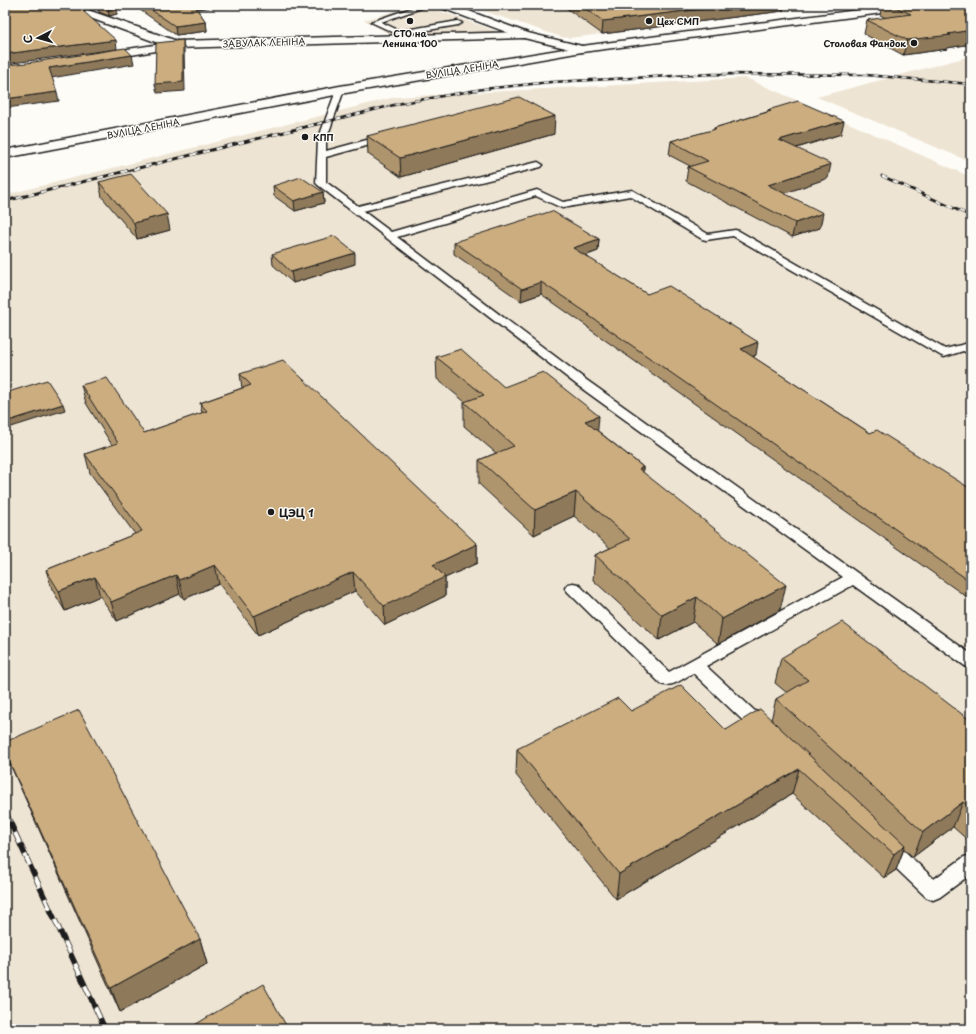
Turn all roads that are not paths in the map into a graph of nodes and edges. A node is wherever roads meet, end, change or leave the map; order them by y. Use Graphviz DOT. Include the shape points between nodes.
graph roads {
  1 [pos="57,5"];
  2 [pos="426,5"];
  3 [pos="443,5"];
  4 [pos="921,5"];
  5 [pos="99,7"];
  6 [pos="78,10"];
  7 [pos="458,23"];
  8 [pos="524,35"];
  9 [pos="175,45"];
  10 [pos="582,49"];
  11 [pos="91,58"];
  12 [pos="340,90"];
  13 [pos="397,135"];
  14 [pos="5,154"];
  15 [pos="322,155"];
  16 [pos="538,165"];
  17 [pos="355,210"];
  18 [pos="389,236"];
  19 [pos="971,351"];
  20 [pos="853,578"];
  21 [pos="573,588"];
  22 [pos="971,662"];
  23 [pos="695,665"];
  24 [pos="775,740"];
  25 [pos="877,837"];
  26 [pos="971,863"];
  1 -- 6 [label="main road"];
  2 -- 7 [label="lane" via="375,22 399,33"];
  3 -- 8 [label="main road"];
  4 -- 10 [label="main road, ВУЛІЦА ЛЕНІНА"];
  5 -- 6 [label="main road"];
  6 -- 9 [label="main road"];
  8 -- 9 [label="main road, ЗАВУЛАК ЛЕНІНА"];
  8 -- 10 [label="main road"];
  9 -- 11 [label="main road, ЗАВУЛАК ЛЕНІНА"];
  10 -- 12 [label="main road, ВУЛІЦА ЛЕНІНА"];
  12 -- 14 [label="main road, ВУЛІЦА ЛЕНІНА"];
  12 -- 15 [label="lane" via="322,140"];
  13 -- 15 [label="lane"];
  15 -- 17 [label="lane" via="321,183"];
  16 -- 17 [label="lane"];
  17 -- 18 [label="lane"];
  18 -- 19 [label="lane" via="537,193 562,205 632,193 706,237 735,233 944,353 965,347"];
  18 -- 20 [label="lane" via="581,382"];
  20 -- 22 [label="lane"];
  20 -- 23 [label="lane"];
  21 -- 23 [label="lane" via="667,680"];
  23 -- 24 [label="lane"];
  25 -- 26 [label="lane" via="933,891"];
}
